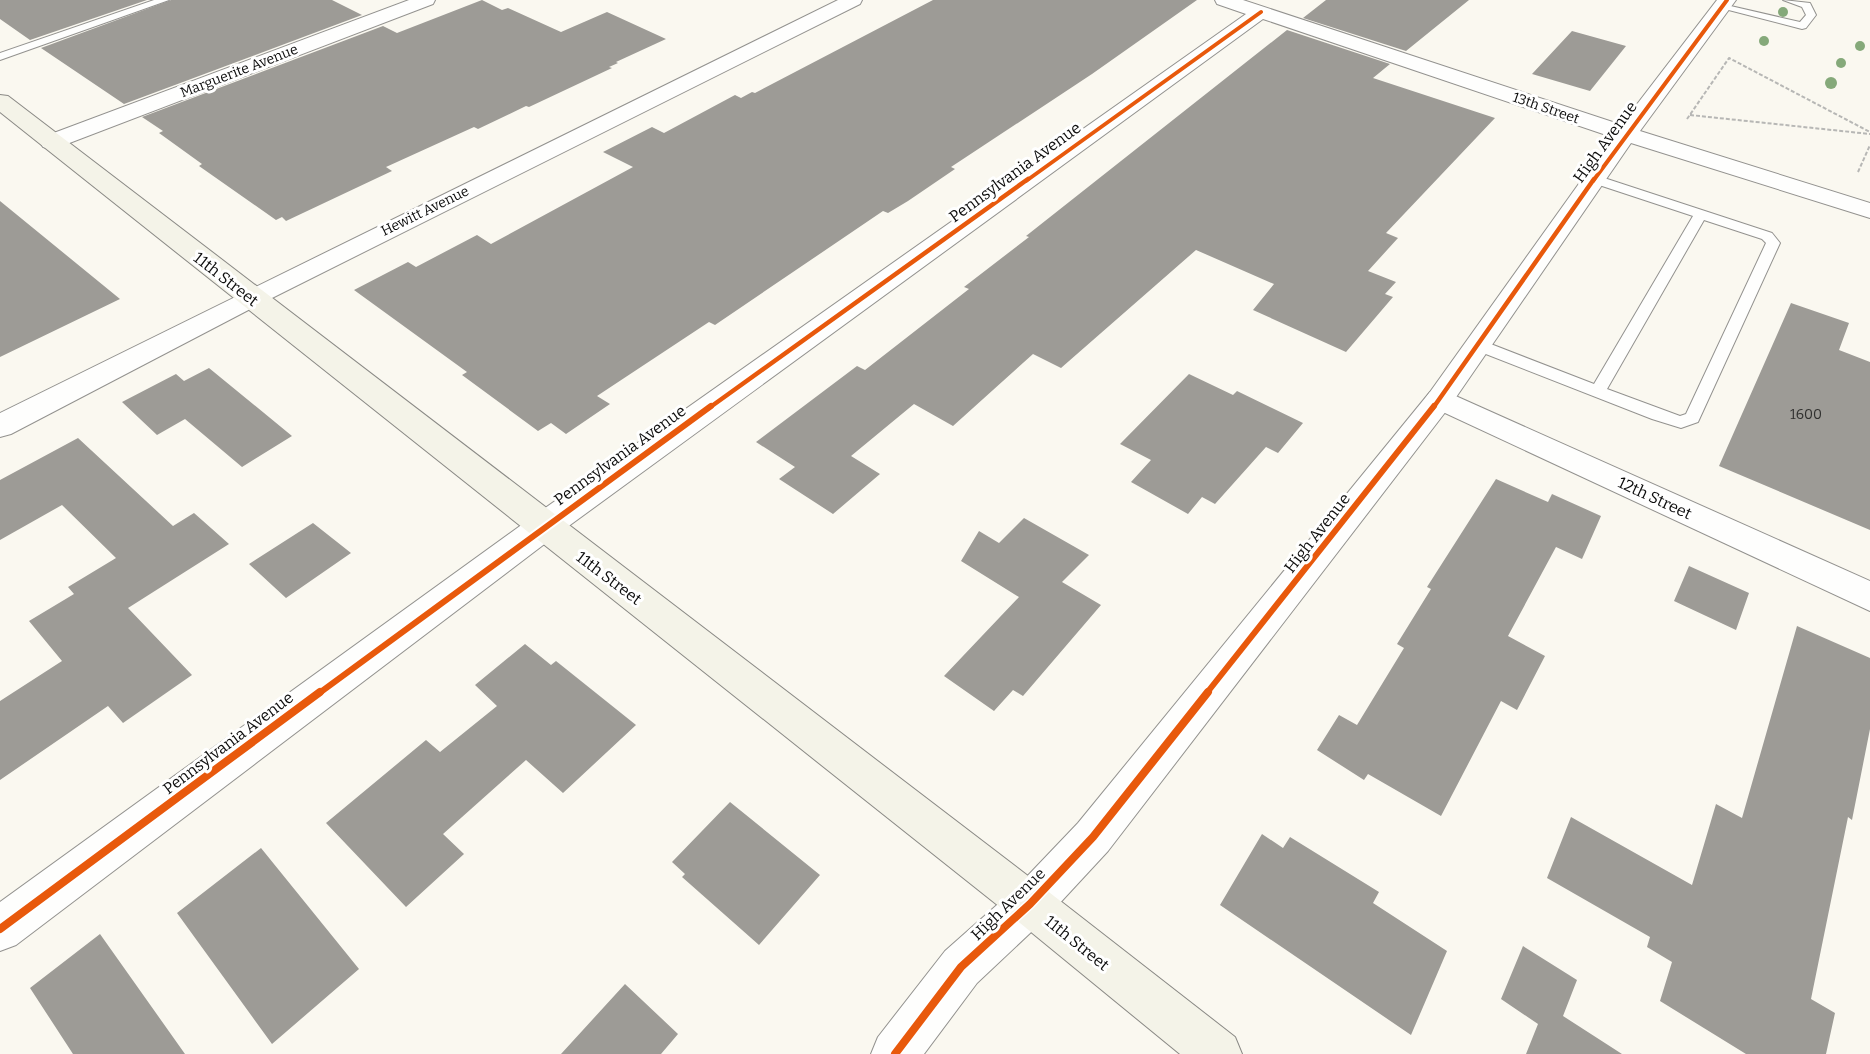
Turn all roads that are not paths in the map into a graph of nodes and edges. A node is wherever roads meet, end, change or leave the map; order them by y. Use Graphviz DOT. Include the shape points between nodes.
graph roads {
  1 [pos="164,0"];
  2 [pos="426,0"];
  3 [pos="852,0"];
  4 [pos="1224,0"];
  5 [pos="1788,0"];
  6 [pos="1724,4"];
  7 [pos="1261,12"];
  8 [pos="0,57"];
  9 [pos="0,101"];
  10 [pos="1626,134"];
  11 [pos="51,142"];
  12 [pos="1595,179"];
  13 [pos="1870,211"];
  14 [pos="1701,214"];
  15 [pos="251,298"];
  16 [pos="1478,345"];
  17 [pos="1597,392"];
  18 [pos="1440,399"];
  19 [pos="0,426"];
  20 [pos="543,527"];
  21 [pos="1870,597"];
  22 [pos="1030,904"];
  23 [pos="0,929"];
  24 [pos="894,1054"];
  25 [pos="1218,1054"];
  1 -- 8 [label="lane"];
  2 -- 11 [label="street, Marguerite Avenue"];
  3 -- 15 [label="street, Hewitt Avenue"];
  4 -- 7 [label="street, 13th Street"];
  5 -- 6 [label="lane" via="1806,5 1811,15 1802,26"];
  6 -- 10 [label="street, High Avenue"];
  7 -- 10 [label="street, 13th Street"];
  7 -- 20 [label="street, Pennsylvania Avenue"];
  9 -- 11 [label="main road, 11th Street"];
  10 -- 12 [label="street, High Avenue"];
  10 -- 13 [label="street, 13th Street"];
  11 -- 15 [label="main road, 11th Street"];
  12 -- 14 [label="lane"];
  12 -- 16 [label="street, High Avenue"];
  14 -- 17 [label="lane"];
  14 -- 17 [label="lane" via="1767,236 1773,243 1692,418 1681,422"];
  15 -- 19 [label="street, Hewitt Avenue"];
  15 -- 20 [label="main road, 11th Street"];
  16 -- 17 [label="lane"];
  16 -- 18 [label="street, High Avenue"];
  18 -- 21 [label="street, 12th Street"];
  18 -- 22 [label="street, High Avenue" via="1093,837"];
  20 -- 22 [label="main road, 11th Street"];
  20 -- 23 [label="street, Pennsylvania Avenue"];
  22 -- 24 [label="street, High Avenue" via="961,967"];
  22 -- 25 [label="main road, 11th Street"];
}
